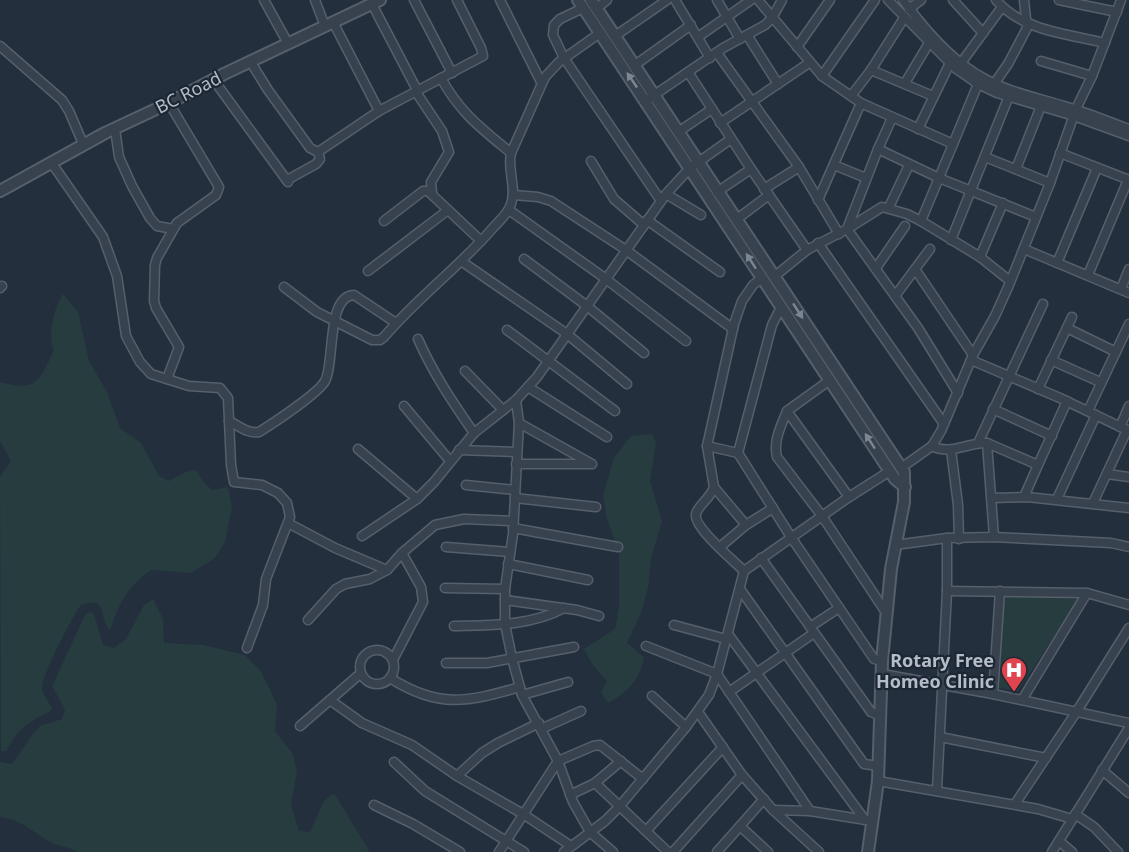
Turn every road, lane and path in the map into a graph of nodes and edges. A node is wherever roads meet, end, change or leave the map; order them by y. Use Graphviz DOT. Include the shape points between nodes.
graph roads {
  1 [pos="264,0"];
  2 [pos="315,0"];
  3 [pos="414,0"];
  4 [pos="457,0"];
  5 [pos="500,0"];
  6 [pos="607,0"];
  7 [pos="667,0"];
  8 [pos="675,0"];
  9 [pos="717,0"];
  10 [pos="751,0"];
  11 [pos="758,0"];
  12 [pos="782,0"];
  13 [pos="830,0"];
  14 [pos="875,0"];
  15 [pos="888,0"];
  16 [pos="903,0"];
  17 [pos="921,0"];
  18 [pos="953,0"];
  19 [pos="1024,0"];
  20 [pos="1059,0"];
  21 [pos="1121,0"];
  22 [pos="372,1"];
  23 [pos="999,3"];
  24 [pos="587,4"];
  25 [pos="909,9"];
  26 [pos="1117,12"];
  27 [pos="727,16"];
  28 [pos="772,18"];
  29 [pos="904,18"];
  30 [pos="328,21"];
  31 [pos="691,25"];
  32 [pos="1027,25"];
  33 [pos="600,33"];
  34 [pos="983,33"];
  35 [pos="615,36"];
  36 [pos="744,37"];
  37 [pos="285,38"];
  38 [pos="698,38"];
  39 [pos="929,43"];
  40 [pos="1105,44"];
  41 [pos="0,46"];
  42 [pos="797,47"];
  43 [pos="713,55"];
  44 [pos="253,58"];
  45 [pos="564,58"];
  46 [pos="1041,61"];
  47 [pos="809,63"];
  48 [pos="950,63"];
  49 [pos="961,63"];
  50 [pos="635,65"];
  51 [pos="871,70"];
  52 [pos="688,72"];
  53 [pos="452,73"];
  54 [pos="822,76"];
  55 [pos="1092,76"];
  56 [pos="441,78"];
  57 [pos="213,79"];
  58 [pos="542,82"];
  59 [pos="905,83"];
  60 [pos="778,84"];
  61 [pos="978,84"];
  62 [pos="994,84"];
  63 [pos="417,90"];
  64 [pos="851,96"];
  65 [pos="933,96"];
  66 [pos="1009,96"];
  67 [pos="650,98"];
  68 [pos="167,100"];
  69 [pos="751,102"];
  70 [pos="861,103"];
  71 [pos="1041,106"];
  72 [pos="712,109"];
  73 [pos="379,111"];
  74 [pos="1075,113"];
  75 [pos="892,118"];
  76 [pos="720,123"];
  77 [pos="115,129"];
  78 [pos="918,129"];
  79 [pos="1129,129"];
  80 [pos="678,132"];
  81 [pos="1129,136"];
  82 [pos="81,139"];
  83 [pos="731,139"];
  84 [pos="953,144"];
  85 [pos="878,149"];
  86 [pos="318,152"];
  87 [pos="511,153"];
  88 [pos="1060,153"];
  89 [pos="985,157"];
  90 [pos="50,160"];
  91 [pos="591,161"];
  92 [pos="694,165"];
  93 [pos="834,165"];
  94 [pos="909,165"];
  95 [pos="799,167"];
  96 [pos="1097,168"];
  97 [pos="751,169"];
  98 [pos="1016,169"];
  99 [pos="866,178"];
  100 [pos="939,178"];
  101 [pos="1129,180"];
  102 [pos="1050,183"];
  103 [pos="0,185"];
  104 [pos="0,191"];
  105 [pos="717,192"];
  106 [pos="766,192"];
  107 [pos="971,192"];
  108 [pos="432,193"];
  109 [pos="514,195"];
  110 [pos="663,198"];
  111 [pos="818,200"];
  112 [pos="1003,203"];
  113 [pos="890,207"];
  114 [pos="448,210"];
  115 [pos="509,210"];
  116 [pos="701,215"];
  117 [pos="1036,217"];
  118 [pos="737,219"];
  119 [pos="384,221"];
  120 [pos="921,221"];
  121 [pos="646,223"];
  122 [pos="905,226"];
  123 [pos="173,229"];
  124 [pos="843,231"];
  125 [pos="951,240"];
  126 [pos="481,241"];
  127 [pos="818,243"];
  128 [pos="930,249"];
  129 [pos="1023,249"];
  130 [pos="626,250"];
  131 [pos="807,250"];
  132 [pos="980,257"];
  133 [pos="524,259"];
  134 [pos="461,261"];
  135 [pos="1057,263"];
  136 [pos="876,268"];
  137 [pos="915,269"];
  138 [pos="1129,269"];
  139 [pos="368,271"];
  140 [pos="720,272"];
  141 [pos="1088,275"];
  142 [pos="775,276"];
  143 [pos="762,278"];
  144 [pos="606,279"];
  145 [pos="1008,286"];
  146 [pos="284,287"];
  147 [pos="1125,291"];
  148 [pos="895,296"];
  149 [pos="1043,304"];
  150 [pos="587,306"];
  151 [pos="781,307"];
  152 [pos="1072,317"];
  153 [pos="334,321"];
  154 [pos="396,323"];
  155 [pos="1128,327"];
  156 [pos="1067,328"];
  157 [pos="733,329"];
  158 [pos="507,330"];
  159 [pos="567,334"];
  160 [pos="418,339"];
  161 [pos="686,341"];
  162 [pos="1116,352"];
  163 [pos="644,353"];
  164 [pos="972,358"];
  165 [pos="1051,360"];
  166 [pos="549,362"];
  167 [pos="465,371"];
  168 [pos="1008,376"];
  169 [pos="167,379"];
  170 [pos="830,380"];
  171 [pos="1101,382"];
  172 [pos="627,384"];
  173 [pos="528,387"];
  174 [pos="1038,389"];
  175 [pos="958,393"];
  176 [pos="516,400"];
  177 [pos="1067,401"];
  178 [pos="404,406"];
  179 [pos="1129,406"];
  180 [pos="993,409"];
  181 [pos="503,410"];
  182 [pos="615,411"];
  183 [pos="787,411"];
  184 [pos="1092,413"];
  185 [pos="229,421"];
  186 [pos="519,423"];
  187 [pos="944,424"];
  188 [pos="1125,429"];
  189 [pos="474,433"];
  190 [pos="1052,436"];
  191 [pos="608,437"];
  192 [pos="982,443"];
  193 [pos="707,446"];
  194 [pos="932,446"];
  195 [pos="358,449"];
  196 [pos="459,450"];
  197 [pos="951,450"];
  198 [pos="517,452"];
  199 [pos="738,453"];
  200 [pos="450,461"];
  201 [pos="516,464"];
  202 [pos="1038,465"];
  203 [pos="896,470"];
  204 [pos="1107,474"];
  205 [pos="1129,477"];
  206 [pos="466,485"];
  207 [pos="714,487"];
  208 [pos="515,494"];
  209 [pos="849,497"];
  210 [pos="1024,497"];
  211 [pos="992,498"];
  212 [pos="417,499"];
  213 [pos="1057,500"];
  214 [pos="1093,503"];
  215 [pos="596,507"];
  216 [pos="773,508"];
  217 [pos="1129,508"];
  218 [pos="822,516"];
  219 [pos="288,523"];
  220 [pos="513,525"];
  221 [pos="746,525"];
  222 [pos="363,536"];
  223 [pos="791,537"];
  224 [pos="994,537"];
  225 [pos="947,538"];
  226 [pos="959,539"];
  227 [pos="895,545"];
  228 [pos="446,547"];
  229 [pos="618,547"];
  230 [pos="720,547"];
  231 [pos="1129,547"];
  232 [pos="510,552"];
  233 [pos="402,553"];
  234 [pos="761,558"];
  235 [pos="508,564"];
  236 [pos="387,570"];
  237 [pos="744,572"];
  238 [pos="588,580"];
  239 [pos="445,588"];
  240 [pos="505,589"];
  241 [pos="740,589"];
  242 [pos="948,591"];
  243 [pos="1000,591"];
  244 [pos="1087,592"];
  245 [pos="505,600"];
  246 [pos="1129,605"];
  247 [pos="564,608"];
  248 [pos="839,608"];
  249 [pos="887,614"];
  250 [pos="598,616"];
  251 [pos="308,620"];
  252 [pos="505,624"];
  253 [pos="674,625"];
  254 [pos="454,626"];
  255 [pos="1129,628"];
  256 [pos="812,630"];
  257 [pos="727,636"];
  258 [pos="646,646"];
  259 [pos="574,647"];
  260 [pos="247,648"];
  261 [pos="785,653"];
  262 [pos="512,658"];
  263 [pos="393,660"];
  264 [pos="882,661"];
  265 [pos="446,663"];
  266 [pos="361,673"];
  267 [pos="757,673"];
  268 [pos="717,674"];
  269 [pos="882,675"];
  270 [pos="390,678"];
  271 [pos="568,682"];
  272 [pos="943,686"];
  273 [pos="521,691"];
  274 [pos="729,692"];
  275 [pos="993,694"];
  276 [pos="652,696"];
  277 [pos="330,700"];
  278 [pos="1022,700"];
  279 [pos="581,711"];
  280 [pos="1077,711"];
  281 [pos="698,712"];
  282 [pos="881,716"];
  283 [pos="1129,723"];
  284 [pos="300,726"];
  285 [pos="540,726"];
  286 [pos="686,727"];
  287 [pos="1129,728"];
  288 [pos="940,738"];
  289 [pos="723,747"];
  290 [pos="1046,758"];
  291 [pos="558,761"];
  292 [pos="621,761"];
  293 [pos="394,762"];
  294 [pos="879,766"];
  295 [pos="1102,770"];
  296 [pos="742,775"];
  297 [pos="457,776"];
  298 [pos="644,779"];
  299 [pos="878,781"];
  300 [pos="595,783"];
  301 [pos="937,790"];
  302 [pos="1129,793"];
  303 [pos="570,795"];
  304 [pos="764,799"];
  305 [pos="1015,804"];
  306 [pos="374,805"];
  307 [pos="620,807"];
  308 [pos="773,810"];
  309 [pos="810,811"];
  310 [pos="523,814"];
  311 [pos="1073,817"];
  312 [pos="869,820"];
  313 [pos="740,826"];
  314 [pos="646,831"];
  315 [pos="590,832"];
  316 [pos="1059,841"];
  317 [pos="506,842"];
  318 [pos="567,850"];
  319 [pos="459,852"];
  320 [pos="499,852"];
  321 [pos="524,852"];
  322 [pos="614,852"];
  323 [pos="668,852"];
  324 [pos="673,852"];
  325 [pos="717,852"];
  326 [pos="768,852"];
  327 [pos="819,852"];
  328 [pos="868,852"];
  329 [pos="1052,852"];
  330 [pos="1072,852"];
  331 [pos="1118,852"];
  1 -- 37 [label="street"];
  2 -- 30 [label="street"];
  3 -- 53 [label="street"];
  4 -- 53 [label="street" via="483,53"];
  5 -- 58 [label="street"];
  6 -- 24 [label="street"];
  7 -- 35 [label="street"];
  8 -- 31 [label="street"];
  9 -- 27 [label="street"];
  10 -- 27 [label="street"];
  11 -- 28 [label="street"];
  12 -- 28 [label="street"];
  13 -- 42 [label="street"];
  14 -- 54 [label="street"];
  15 -- 29 [label="street"];
  16 -- 25 [label="street"];
  17 -- 25 [label="street"];
  18 -- 34 [label="street"];
  19 -- 32 [label="street"];
  20 -- 26 [label="street"];
  21 -- 26 [label="street"];
  22 -- 30 [label="street, BC Road"];
  22 -- 63 [label="street"];
  23 -- 32 [label="street"];
  23 -- 34 [label="street"];
  24 -- 33 [label="street"];
  24 -- 35 [label="street"];
  24 -- 45 [label="street" via="560,19 552,29"];
  25 -- 49 [label="street"];
  26 -- 40 [label="street"];
  27 -- 36 [label="street"];
  27 -- 38 [label="street"];
  28 -- 36 [label="street"];
  28 -- 42 [label="street"];
  29 -- 39 [label="street"];
  29 -- 51 [label="street"];
  30 -- 37 [label="street, BC Road"];
  30 -- 44 [label="street, BC Road"];
  30 -- 73 [label="street"];
  31 -- 38 [label="street"];
  31 -- 50 [label="street"];
  32 -- 40 [label="street"];
  32 -- 62 [label="street"];
  33 -- 45 [label="street"];
  67 -- 33 [label="street, one-way"];
  34 -- 49 [label="street"];
  35 -- 50 [label="street"];
  36 -- 43 [label="street"];
  36 -- 60 [label="street"];
  37 -- 44 [label="street, BC Road"];
  38 -- 43 [label="street"];
  39 -- 48 [label="street"];
  39 -- 59 [label="street"];
  40 -- 55 [label="street"];
  41 -- 82 [label="street" via="62,100"];
  42 -- 47 [label="street"];
  43 -- 52 [label="street"];
  43 -- 69 [label="street"];
  44 -- 57 [label="street, BC Road"];
  44 -- 68 [label="street, BC Road"];
  44 -- 86 [label="street" via="263,83 310,148"];
  45 -- 58 [label="street"];
  45 -- 110 [label="street"];
  46 -- 55 [label="street"];
  47 -- 54 [label="street"];
  47 -- 60 [label="street"];
  48 -- 61 [label="street"];
  48 -- 65 [label="street"];
  49 -- 62 [label="street"];
  50 -- 67 [label="street"];
  51 -- 59 [label="street"];
  51 -- 64 [label="street"];
  52 -- 67 [label="street"];
  52 -- 72 [label="street"];
  53 -- 56 [label="street"];
  54 -- 64 [label="street"];
  55 -- 74 [label="street"];
  56 -- 63 [label="street"];
  56 -- 87 [label="street" via="467,116"];
  57 -- 68 [label="street, BC Road"];
  57 -- 86 [label="street" via="287,181 316,164 320,159"];
  58 -- 87 [label="street"];
  59 -- 65 [label="street"];
  60 -- 69 [label="street"];
  61 -- 66 [label="street"];
  61 -- 84 [label="street"];
  62 -- 74 [label="street"];
  63 -- 73 [label="street"];
  63 -- 108 [label="street" via="442,131 449,152 431,182"];
  64 -- 70 [label="street"];
  65 -- 78 [label="street"];
  66 -- 71 [label="street"];
  66 -- 89 [label="street"];
  67 -- 80 [label="street"];
  67 -- 92 [label="street"];
  68 -- 77 [label="street, BC Road"];
  68 -- 82 [label="street, BC Road"];
  68 -- 123 [label="street" via="219,187 216,195"];
  69 -- 76 [label="street"];
  69 -- 95 [label="street"];
  70 -- 75 [label="street"];
  70 -- 93 [label="street"];
  71 -- 74 [label="street"];
  71 -- 98 [label="street"];
  72 -- 76 [label="street"];
  72 -- 80 [label="street"];
  73 -- 86 [label="street"];
  74 -- 79 [label="street"];
  74 -- 81 [label="street"];
  74 -- 88 [label="street"];
  75 -- 78 [label="street"];
  75 -- 85 [label="street"];
  76 -- 83 [label="street"];
  77 -- 90 [label="street, BC Road"];
  77 -- 123 [label="street" via="119,157 150,218 157,226"];
  78 -- 84 [label="street"];
  80 -- 92 [label="street"];
  82 -- 90 [label="street, BC Road"];
  83 -- 92 [label="street"];
  83 -- 97 [label="street"];
  84 -- 100 [label="street"];
  85 -- 94 [label="street"];
  85 -- 99 [label="street"];
  87 -- 109 [label="street"];
  88 -- 96 [label="street"];
  88 -- 102 [label="street"];
  89 -- 98 [label="street"];
  89 -- 107 [label="street"];
  90 -- 103 [label="street, BC Road"];
  90 -- 104 [label="street, BC Road"];
  90 -- 169 [label="street" via="103,237 117,276 126,336 140,362 152,374"];
  91 -- 121 [label="street" via="614,199"];
  92 -- 105 [label="street"];
  92 -- 110 [label="street"];
  143 -- 92 [label="street, one-way"];
  93 -- 99 [label="street"];
  93 -- 111 [label="street"];
  94 -- 100 [label="street"];
  94 -- 113 [label="street"];
  95 -- 106 [label="street"];
  95 -- 111 [label="street"];
  96 -- 101 [label="street"];
  96 -- 135 [label="street"];
  97 -- 105 [label="street"];
  97 -- 106 [label="street"];
  98 -- 102 [label="street"];
  99 -- 124 [label="street"];
  100 -- 107 [label="street"];
  100 -- 120 [label="street"];
  101 -- 141 [label="street"];
  102 -- 117 [label="street"];
  105 -- 118 [label="street"];
  106 -- 118 [label="street"];
  106 -- 131 [label="street"];
  107 -- 112 [label="street"];
  107 -- 125 [label="street"];
  108 -- 114 [label="street"];
  108 -- 119 [label="street" via="423,191"];
  109 -- 115 [label="street"];
  109 -- 130 [label="street" via="551,201"];
  110 -- 116 [label="street"];
  110 -- 121 [label="street"];
  111 -- 124 [label="street"];
  112 -- 117 [label="street"];
  112 -- 132 [label="street"];
  113 -- 120 [label="street"];
  113 -- 124 [label="street" via="875,210"];
  114 -- 126 [label="street"];
  114 -- 139 [label="street"];
  115 -- 126 [label="street"];
  115 -- 144 [label="street"];
  117 -- 129 [label="street"];
  118 -- 142 [label="street"];
  120 -- 125 [label="street"];
  121 -- 130 [label="street"];
  121 -- 140 [label="street"];
  122 -- 136 [label="street"];
  123 -- 169 [label="street" via="154,265 154,301 179,347"];
  124 -- 127 [label="street"];
  124 -- 136 [label="street"];
  125 -- 132 [label="street"];
  126 -- 134 [label="street"];
  127 -- 131 [label="street"];
  127 -- 187 [label="street"];
  128 -- 137 [label="street"];
  129 -- 135 [label="street"];
  129 -- 145 [label="street"];
  130 -- 144 [label="street"];
  130 -- 157 [label="street"];
  131 -- 142 [label="street"];
  132 -- 145 [label="street"];
  133 -- 150 [label="street"];
  134 -- 154 [label="street"];
  134 -- 159 [label="street"];
  135 -- 141 [label="street"];
  136 -- 148 [label="street"];
  137 -- 148 [label="street"];
  137 -- 164 [label="street"];
  138 -- 147 [label="street"];
  141 -- 147 [label="street"];
  142 -- 203 [label="street, one-way"];
  143 -- 151 [label="street"];
  143 -- 157 [label="street" via="742,301"];
  144 -- 150 [label="street"];
  144 -- 161 [label="street"];
  145 -- 164 [label="street"];
  146 -- 153 [label="street"];
  148 -- 175 [label="street"];
  149 -- 168 [label="street"];
  150 -- 159 [label="street"];
  150 -- 163 [label="street"];
  151 -- 170 [label="street"];
  151 -- 199 [label="street" via="772,325"];
  152 -- 156 [label="street"];
  153 -- 154 [label="street" via="376,341 384,338"];
  153 -- 154 [label="street" via="339,306 351,294"];
  153 -- 185 [label="street" via="327,375 320,387 254,434"];
  155 -- 162 [label="street"];
  156 -- 162 [label="street"];
  156 -- 165 [label="street"];
  157 -- 193 [label="street"];
  158 -- 166 [label="street"];
  159 -- 166 [label="street"];
  159 -- 172 [label="street"];
  160 -- 189 [label="street" via="429,364"];
  162 -- 171 [label="street"];
  164 -- 168 [label="street"];
  164 -- 175 [label="street"];
  165 -- 171 [label="street"];
  165 -- 174 [label="street"];
  166 -- 173 [label="street"];
  166 -- 182 [label="street"];
  167 -- 181 [label="street"];
  168 -- 174 [label="street"];
  168 -- 180 [label="street"];
  169 -- 185 [label="street" via="189,386 220,388 228,398"];
  170 -- 183 [label="street"];
  203 -- 170 [label="street, one-way"];
  171 -- 184 [label="street"];
  173 -- 176 [label="street"];
  173 -- 191 [label="street"];
  174 -- 177 [label="street"];
  175 -- 187 [label="street"];
  176 -- 181 [label="street"];
  176 -- 186 [label="street"];
  177 -- 184 [label="street"];
  177 -- 190 [label="street"];
  178 -- 200 [label="street"];
  179 -- 188 [label="street"];
  180 -- 190 [label="street"];
  180 -- 192 [label="street"];
  181 -- 189 [label="street"];
  183 -- 209 [label="street"];
  183 -- 218 [label="street" via="776,438 777,458"];
  184 -- 188 [label="street"];
  184 -- 213 [label="street"];
  185 -- 219 [label="street" via="234,482 262,485 278,494 287,503"];
  186 -- 198 [label="street"];
  186 -- 201 [label="street" via="592,464"];
  187 -- 194 [label="street"];
  188 -- 204 [label="street"];
  189 -- 196 [label="street"];
  190 -- 202 [label="street"];
  192 -- 197 [label="street"];
  192 -- 202 [label="street"];
  192 -- 211 [label="street"];
  193 -- 199 [label="street"];
  193 -- 207 [label="street"];
  194 -- 197 [label="street"];
  194 -- 203 [label="street"];
  195 -- 212 [label="street"];
  196 -- 198 [label="street"];
  196 -- 200 [label="street"];
  197 -- 226 [label="street"];
  198 -- 201 [label="street"];
  199 -- 216 [label="street"];
  200 -- 212 [label="street"];
  201 -- 208 [label="street"];
  202 -- 210 [label="street"];
  203 -- 209 [label="street"];
  203 -- 227 [label="street" via="904,472 905,487"];
  204 -- 205 [label="street"];
  204 -- 214 [label="street"];
  206 -- 208 [label="street"];
  207 -- 221 [label="street"];
  207 -- 230 [label="street" via="696,519"];
  208 -- 215 [label="street"];
  208 -- 220 [label="street"];
  209 -- 218 [label="street"];
  210 -- 211 [label="street"];
  210 -- 213 [label="street"];
  211 -- 224 [label="street"];
  212 -- 222 [label="street"];
  213 -- 214 [label="street"];
  214 -- 217 [label="street"];
  216 -- 221 [label="street"];
  216 -- 223 [label="street"];
  218 -- 223 [label="street"];
  218 -- 249 [label="street"];
  219 -- 236 [label="street"];
  219 -- 260 [label="street" via="266,579 263,605"];
  220 -- 229 [label="street"];
  220 -- 232 [label="street"];
  220 -- 233 [label="street" via="464,519 435,525"];
  221 -- 230 [label="street"];
  223 -- 234 [label="street"];
  223 -- 248 [label="street"];
  224 -- 226 [label="street"];
  224 -- 231 [label="street"];
  225 -- 226 [label="street"];
  225 -- 227 [label="street"];
  225 -- 242 [label="street"];
  227 -- 249 [label="street"];
  228 -- 232 [label="street"];
  230 -- 237 [label="street"];
  232 -- 235 [label="street"];
  233 -- 236 [label="street"];
  233 -- 263 [label="street" via="421,587 423,602"];
  234 -- 237 [label="street"];
  234 -- 256 [label="street"];
  235 -- 238 [label="street"];
  235 -- 240 [label="street"];
  236 -- 251 [label="street" via="336,589"];
  237 -- 241 [label="street"];
  239 -- 240 [label="street"];
  240 -- 245 [label="street"];
  241 -- 257 [label="street"];
  241 -- 261 [label="street"];
  242 -- 243 [label="street"];
  242 -- 272 [label="street"];
  243 -- 244 [label="street"];
  243 -- 275 [label="street"];
  244 -- 246 [label="street"];
  244 -- 278 [label="street"];
  245 -- 247 [label="street"];
  245 -- 252 [label="street"];
  247 -- 250 [label="street"];
  247 -- 252 [label="street" via="548,617"];
  248 -- 256 [label="street"];
  248 -- 264 [label="street" via="874,659"];
  249 -- 264 [label="street"];
  252 -- 254 [label="street"];
  252 -- 262 [label="street"];
  253 -- 257 [label="street"];
  255 -- 280 [label="street"];
  256 -- 261 [label="street"];
  256 -- 282 [label="street" via="871,712"];
  257 -- 267 [label="street"];
  257 -- 268 [label="street"];
  258 -- 268 [label="street"];
  259 -- 262 [label="street"];
  261 -- 267 [label="street"];
  261 -- 294 [label="street" via="864,764"];
  262 -- 265 [label="street" via="487,663"];
  262 -- 273 [label="street"];
  263 -- 266 [label="street" via="385,652 373,651 364,657"];
  263 -- 270 [label="street"];
  264 -- 269 [label="street"];
  266 -- 270 [label="street" via="373,684"];
  266 -- 277 [label="street"];
  267 -- 274 [label="street"];
  267 -- 312 [label="street"];
  268 -- 274 [label="street"];
  268 -- 281 [label="street"];
  269 -- 272 [label="street"];
  269 -- 282 [label="street"];
  270 -- 273 [label="street" via="435,699 468,699"];
  271 -- 273 [label="street"];
  272 -- 275 [label="street"];
  272 -- 288 [label="street"];
  273 -- 285 [label="street"];
  274 -- 309 [label="street"];
  275 -- 278 [label="street"];
  276 -- 286 [label="street"];
  277 -- 284 [label="street"];
  277 -- 297 [label="street" via="362,723 412,745"];
  278 -- 280 [label="street"];
  279 -- 285 [label="street"];
  280 -- 283 [label="street"];
  280 -- 290 [label="street"];
  281 -- 286 [label="street"];
  281 -- 289 [label="street"];
  282 -- 294 [label="street"];
  285 -- 291 [label="street"];
  285 -- 297 [label="street" via="498,742"];
  286 -- 298 [label="street"];
  287 -- 295 [label="street"];
  288 -- 290 [label="street"];
  288 -- 301 [label="street"];
  289 -- 296 [label="street"];
  289 -- 314 [label="street"];
  290 -- 305 [label="street"];
  291 -- 292 [label="street" via="600,745"];
  291 -- 303 [label="street"];
  291 -- 310 [label="street"];
  292 -- 298 [label="street"];
  292 -- 300 [label="street"];
  293 -- 317 [label="street" via="425,791"];
  294 -- 299 [label="street"];
  295 -- 302 [label="street"];
  295 -- 311 [label="street"];
  296 -- 304 [label="street"];
  296 -- 324 [label="street"];
  297 -- 310 [label="street"];
  298 -- 307 [label="street"];
  299 -- 301 [label="street"];
  299 -- 312 [label="street"];
  300 -- 303 [label="street"];
  300 -- 307 [label="street"];
  301 -- 305 [label="street"];
  303 -- 315 [label="street"];
  304 -- 308 [label="street"];
  304 -- 313 [label="street"];
  305 -- 311 [label="street"];
  306 -- 319 [label="street"];
  307 -- 314 [label="street"];
  307 -- 315 [label="street"];
  308 -- 309 [label="street"];
  308 -- 327 [label="street"];
  309 -- 312 [label="street"];
  310 -- 317 [label="street"];
  310 -- 318 [label="street"];
  311 -- 316 [label="street"];
  311 -- 331 [label="street" via="1094,827"];
  312 -- 328 [label="street"];
  313 -- 325 [label="street"];
  313 -- 326 [label="street"];
  314 -- 323 [label="street"];
  315 -- 318 [label="street"];
  315 -- 322 [label="street"];
  316 -- 329 [label="street"];
  316 -- 330 [label="street"];
  317 -- 320 [label="street"];
  317 -- 321 [label="street"];
}
